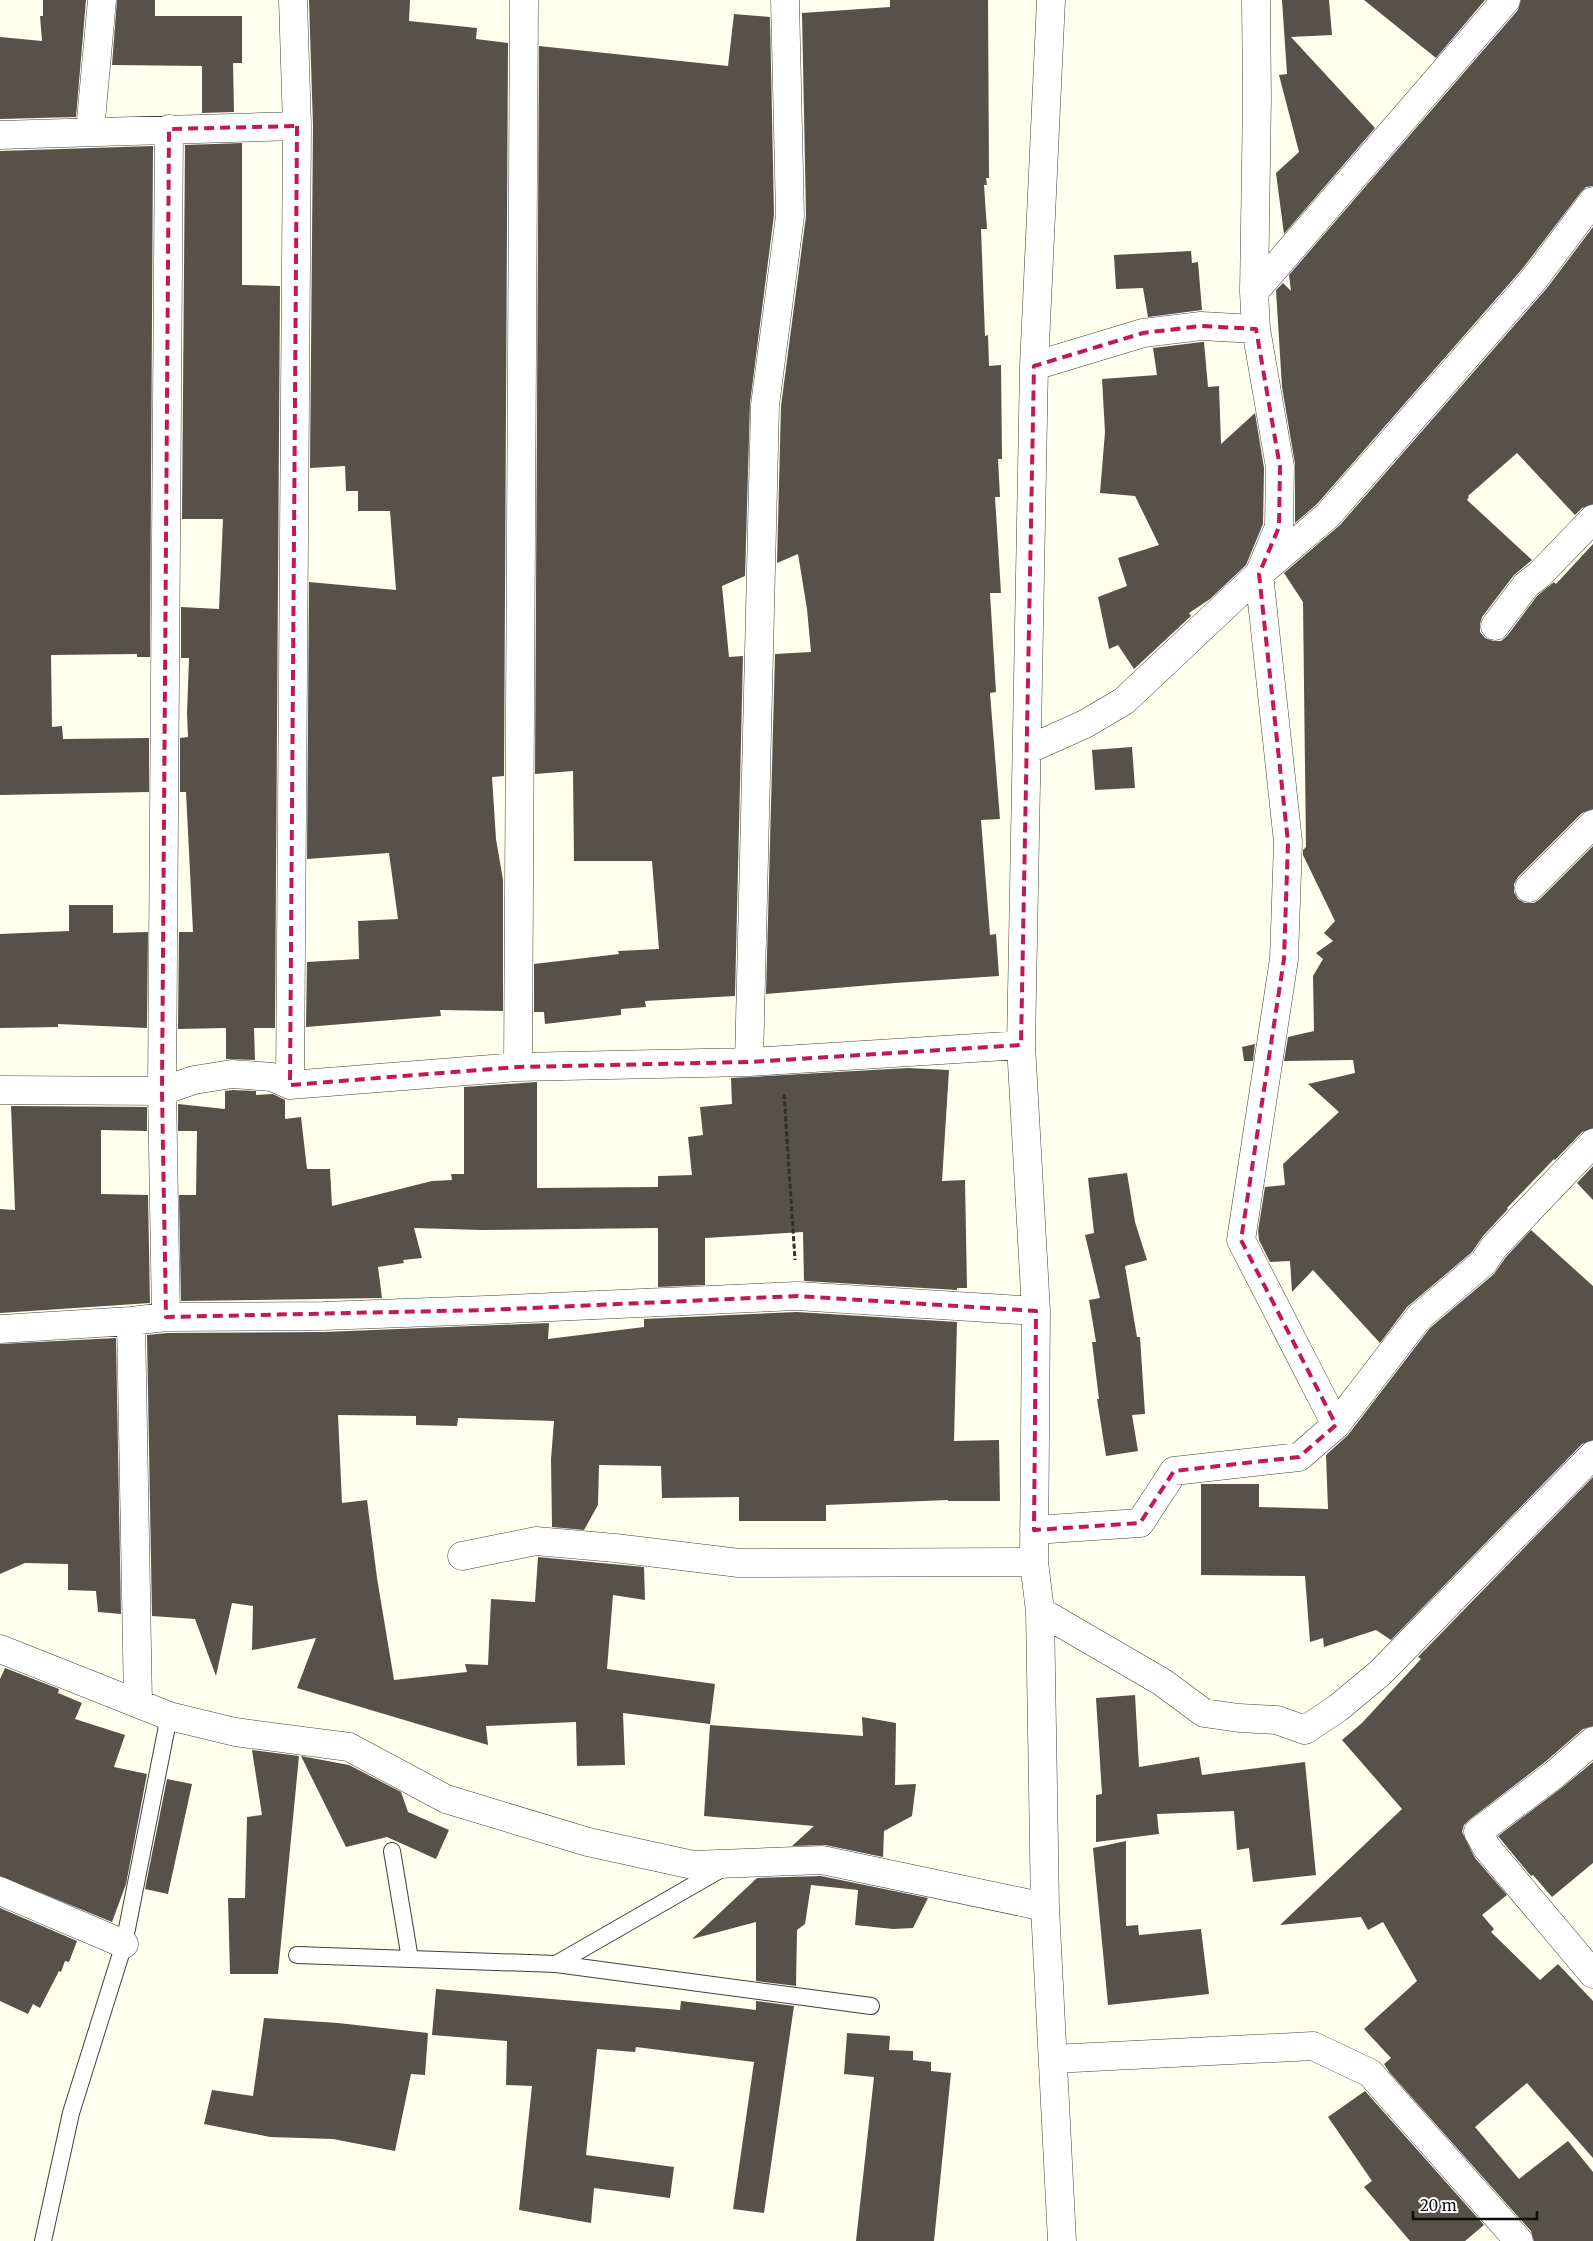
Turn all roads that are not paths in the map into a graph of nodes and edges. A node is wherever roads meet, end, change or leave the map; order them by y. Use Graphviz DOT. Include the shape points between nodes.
graph roads {
  1 [pos="102,0"];
  2 [pos="293,0"];
  3 [pos="524,0"];
  4 [pos="784,0"];
  5 [pos="1051,0"];
  6 [pos="1256,0"];
  7 [pos="1506,0"];
  8 [pos="296,126"];
  9 [pos="169,129"];
  10 [pos="90,131"];
  11 [pos="0,135"];
  12 [pos="1593,201"];
  13 [pos="1254,292"];
  14 [pos="1256,329"];
  15 [pos="1034,366"];
  16 [pos="1593,519"];
  17 [pos="1259,574"];
  18 [pos="1495,626"];
  19 [pos="1027,750"];
  20 [pos="1593,824"];
  21 [pos="1529,888"];
  22 [pos="1021,1045"];
  23 [pos="749,1062"];
  24 [pos="518,1067"];
  25 [pos="290,1085"];
  26 [pos="0,1090"];
  27 [pos="162,1091"];
  28 [pos="1593,1143"];
  29 [pos="1036,1311"];
  30 [pos="166,1317"];
  31 [pos="131,1321"];
  32 [pos="0,1328"];
  33 [pos="1336,1425"];
  34 [pos="1593,1455"];
  35 [pos="1034,1530"];
  36 [pos="462,1556"];
  37 [pos="1034,1562"];
  38 [pos="1040,1611"];
  39 [pos="0,1649"];
  40 [pos="138,1703"];
  41 [pos="169,1716"];
  42 [pos="1593,1741"];
  43 [pos="392,1851"];
  44 [pos="732,1864"];
  45 [pos="0,1891"];
  46 [pos="1045,1907"];
  47 [pos="124,1944"];
  48 [pos="297,1955"];
  49 [pos="410,1959"];
  50 [pos="556,1964"];
  51 [pos="1593,1974"];
  52 [pos="871,2006"];
  53 [pos="1053,2059"];
  54 [pos="43,2241"];
  55 [pos="1062,2241"];
  56 [pos="1519,2241"];
  1 -- 10 [label="street"];
  2 -- 8 [label="street"];
  3 -- 24 [label="street"];
  4 -- 23 [label="street" via="790,216 765,405"];
  5 -- 15 [label="street"];
  6 -- 13 [label="street" via="1258,97"];
  7 -- 13 [label="street"];
  8 -- 9 [label="street"];
  8 -- 25 [label="street"];
  9 -- 10 [label="street"];
  9 -- 27 [label="street"];
  10 -- 11 [label="street"];
  12 -- 17 [label="street" via="1535,278 1328,515"];
  13 -- 14 [label="street"];
  14 -- 15 [label="street" via="1201,326 1143,333"];
  14 -- 17 [label="street" via="1280,467 1279,526"];
  15 -- 19 [label="street"];
  16 -- 18 [label="street" via="1526,585"];
  17 -- 19 [label="street" via="1124,701 1086,724"];
  17 -- 33 [label="street" via="1288,842 1284,959 1241,1240"];
  19 -- 22 [label="street"];
  20 -- 21 [label="street"];
  22 -- 23 [label="street"];
  22 -- 29 [label="street"];
  23 -- 24 [label="street"];
  24 -- 25 [label="street"];
  25 -- 27 [label="street" via="272,1077 232,1074 194,1080"];
  26 -- 27 [label="street"];
  27 -- 30 [label="street"];
  28 -- 33 [label="street" via="1494,1247 1484,1262 1419,1317"];
  29 -- 30 [label="street" via="797,1296 477,1311"];
  29 -- 35 [label="street"];
  30 -- 31 [label="street"];
  31 -- 32 [label="street"];
  31 -- 40 [label="street"];
  33 -- 35 [label="street" via="1299,1457 1174,1470 1140,1523"];
  34 -- 38 [label="street" via="1380,1673 1305,1730 1277,1720 1204,1713 1162,1682"];
  35 -- 37 [label="street"];
  36 -- 37 [label="street" via="536,1542 740,1562"];
  37 -- 38 [label="street"];
  38 -- 46 [label="street"];
  39 -- 40 [label="street"];
  40 -- 41 [label="street"];
  41 -- 44 [label="street" via="234,1732 349,1747 446,1799 588,1842 694,1865"];
  41 -- 47 [label="lane"];
  42 -- 51 [label="street" via="1556,1774 1478,1832 1487,1848"];
  43 -- 49 [label="lane"];
  44 -- 46 [label="street" via="822,1860"];
  44 -- 50 [label="lane"];
  45 -- 47 [label="street"];
  46 -- 53 [label="street"];
  47 -- 54 [label="lane" via="71,2112"];
  48 -- 49 [label="lane"];
  49 -- 50 [label="lane"];
  50 -- 52 [label="lane"];
  53 -- 55 [label="street"];
  53 -- 56 [label="street" via="1313,2046 1370,2073"];
}
